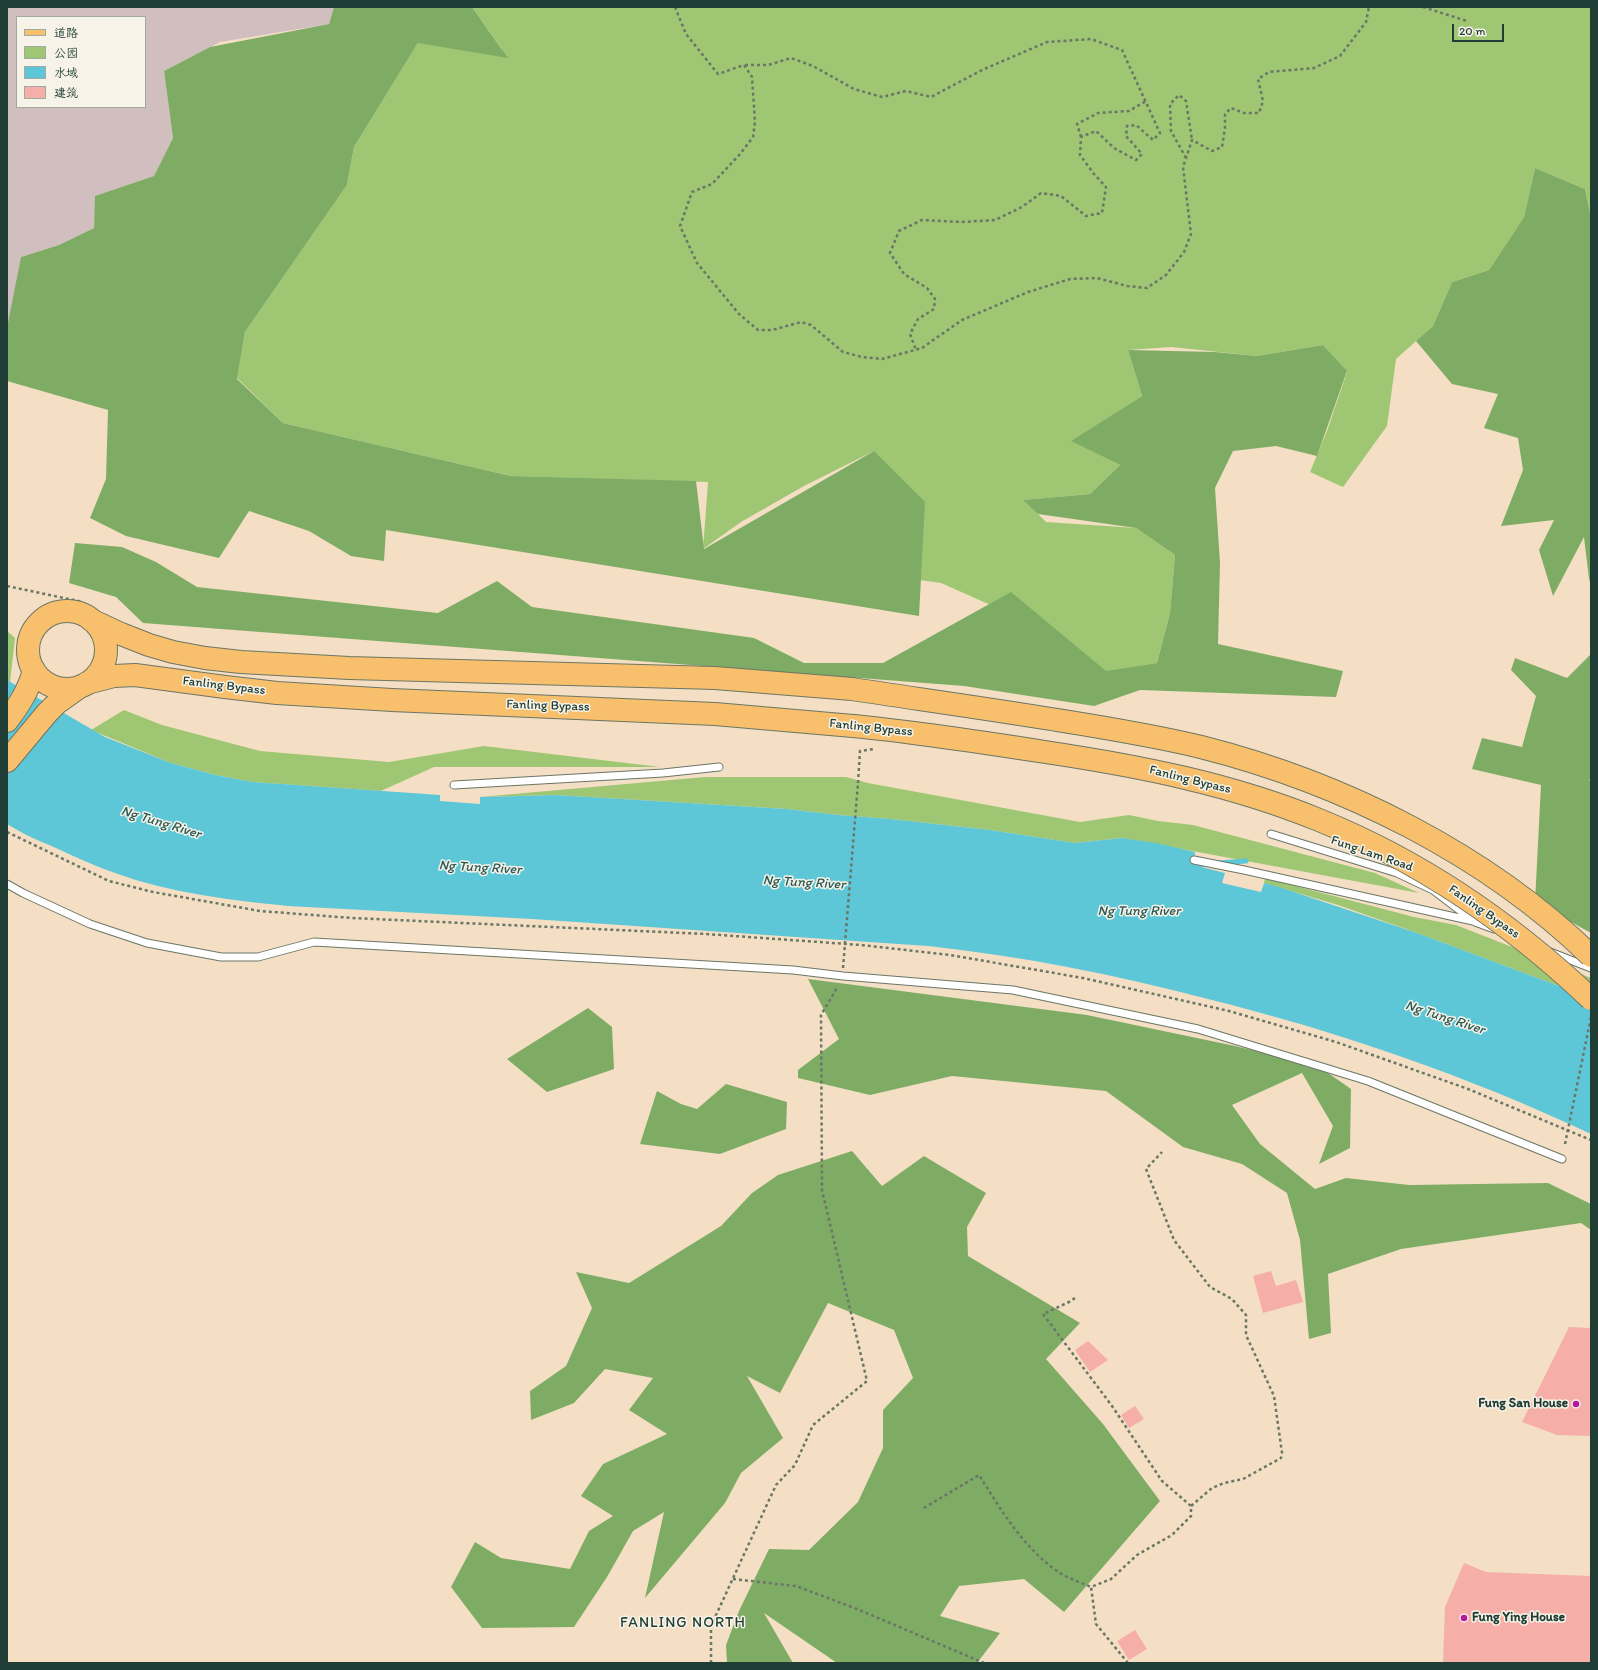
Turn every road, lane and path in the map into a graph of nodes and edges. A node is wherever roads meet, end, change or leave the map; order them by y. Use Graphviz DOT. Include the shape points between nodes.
graph roads {
  1 [pos="675,7"];
  2 [pos="1369,7"];
  3 [pos="1423,7"];
  4 [pos="1467,21"];
  5 [pos="744,65"];
  6 [pos="1146,101"];
  7 [pos="1081,137"];
  8 [pos="1192,140"];
  9 [pos="1186,159"];
  10 [pos="916,350"];
  11 [pos="91,620"];
  12 [pos="32,678"];
  13 [pos="84,684"];
  14 [pos="7,721"];
  15 [pos="7,760"];
  16 [pos="719,767"];
  17 [pos="858,774"];
  18 [pos="454,785"];
  19 [pos="1270,834"];
  20 [pos="1194,860"];
  21 [pos="7,884"];
  22 [pos="1475,922"];
  23 [pos="1591,956"];
  24 [pos="843,968"];
  25 [pos="1591,968"];
  26 [pos="843,976"];
  27 [pos="1591,999"];
  28 [pos="1591,1017"];
  29 [pos="1565,1144"];
  30 [pos="1162,1152"];
  31 [pos="1562,1159"];
  32 [pos="1075,1298"];
  33 [pos="1191,1506"];
  34 [pos="924,1508"];
  35 [pos="733,1579"];
  36 [pos="1091,1588"];
  37 [pos="711,1663"];
  38 [pos="984,1663"];
  39 [pos="1128,1663"];
  1 -- 5 [label="path" via="686,34 718,74"];
  2 -- 8 [label="path" via="1366,22 1340,56 1314,68 1268,72 1258,79 1263,101 1259,113 1244,113 1231,108 1225,114 1222,147 1212,151"];
  3 -- 4 [label="path"];
  5 -- 6 [label="path" via="768,65 791,58 813,66 854,89 882,97 906,91 931,97 982,70 1047,42 1091,39 1122,50"];
  5 -- 10 [label="path" via="752,76 755,122 753,137 712,184 692,192 680,226 697,263 739,314 758,330 772,330 801,322 811,325 843,352 862,358 882,360"];
  6 -- 7 [label="path" via="1129,111 1098,112 1077,124"];
  6 -- 7 [label="path" via="1160,133 1153,140 1136,125 1127,126 1126,136 1142,154 1136,160 1114,148 1096,131"];
  7 -- 10 [label="path" via="1080,155 1106,187 1102,213 1086,216 1061,196 1041,193 1022,207 995,220 922,220 899,231 890,253 904,274 926,288 935,299 934,309 918,319 910,334"];
  8 -- 9 [label="path"];
  8 -- 9 [label="path" via="1186,101 1179,95 1170,104 1171,131"];
  9 -- 10 [label="path" via="1183,167 1191,234 1184,252 1166,275 1147,288 1096,278 1070,279 1028,292 962,320"];
  11 -- 12 [label="main road" via="80,613 66,611 42,620 33,631 29,644"];
  11 -- 13 [label="main road" via="101,630 106,656 97,674"];
  11 -- 23 [label="main road, Fanling Bypass, bridge" via="121,634 173,652 204,658 279,665 715,678 768,682 852,690 968,706 1160,738 1217,752 1287,774 1383,814 1464,858 1550,920"];
  12 -- 13 [label="main road" via="68,688"];
  12 -- 14 [label="main road" via="23,698"];
  13 -- 15 [label="main road" via="57,703"];
  13 -- 27 [label="main road, Fanling Bypass, bridge" via="114,676 135,675 277,693 770,718 948,736 1188,778 1236,791 1320,820 1404,861 1498,920 1564,973"];
  16 -- 18 [label="lane" via="663,773"];
  17 -- 24 [label="path, bridge"];
  19 -- 22 [label="lane, Fung Lam Road" via="1397,873 1433,890"];
  20 -- 22 [label="lane"];
  21 -- 26 [label="lane" via="90,924 147,943 221,957 258,957 314,942 793,970"];
  22 -- 25 [label="lane, Fung Lam Road"];
  26 -- 31 [label="lane" via="1013,990 1198,1029 1368,1081"];
  26 -- 35 [label="path" via="821,1015 822,1190 867,1381 813,1425 795,1465 776,1485"];
  28 -- 29 [label="path, bridge"];
  30 -- 33 [label="path" via="1146,1169 1174,1240 1210,1287 1232,1299 1246,1315 1246,1335 1274,1396 1282,1453 1281,1458 1243,1479 1212,1488"];
  32 -- 33 [label="path" via="1042,1314 1112,1406 1162,1481"];
  33 -- 36 [label="path" via="1191,1516 1172,1535 1137,1555 1111,1579"];
  34 -- 36 [label="path" via="979,1475 1007,1518 1037,1554 1058,1572"];
  35 -- 37 [label="path" via="711,1626"];
  35 -- 38 [label="path" via="796,1586"];
  36 -- 39 [label="path" via="1096,1624"];
}
